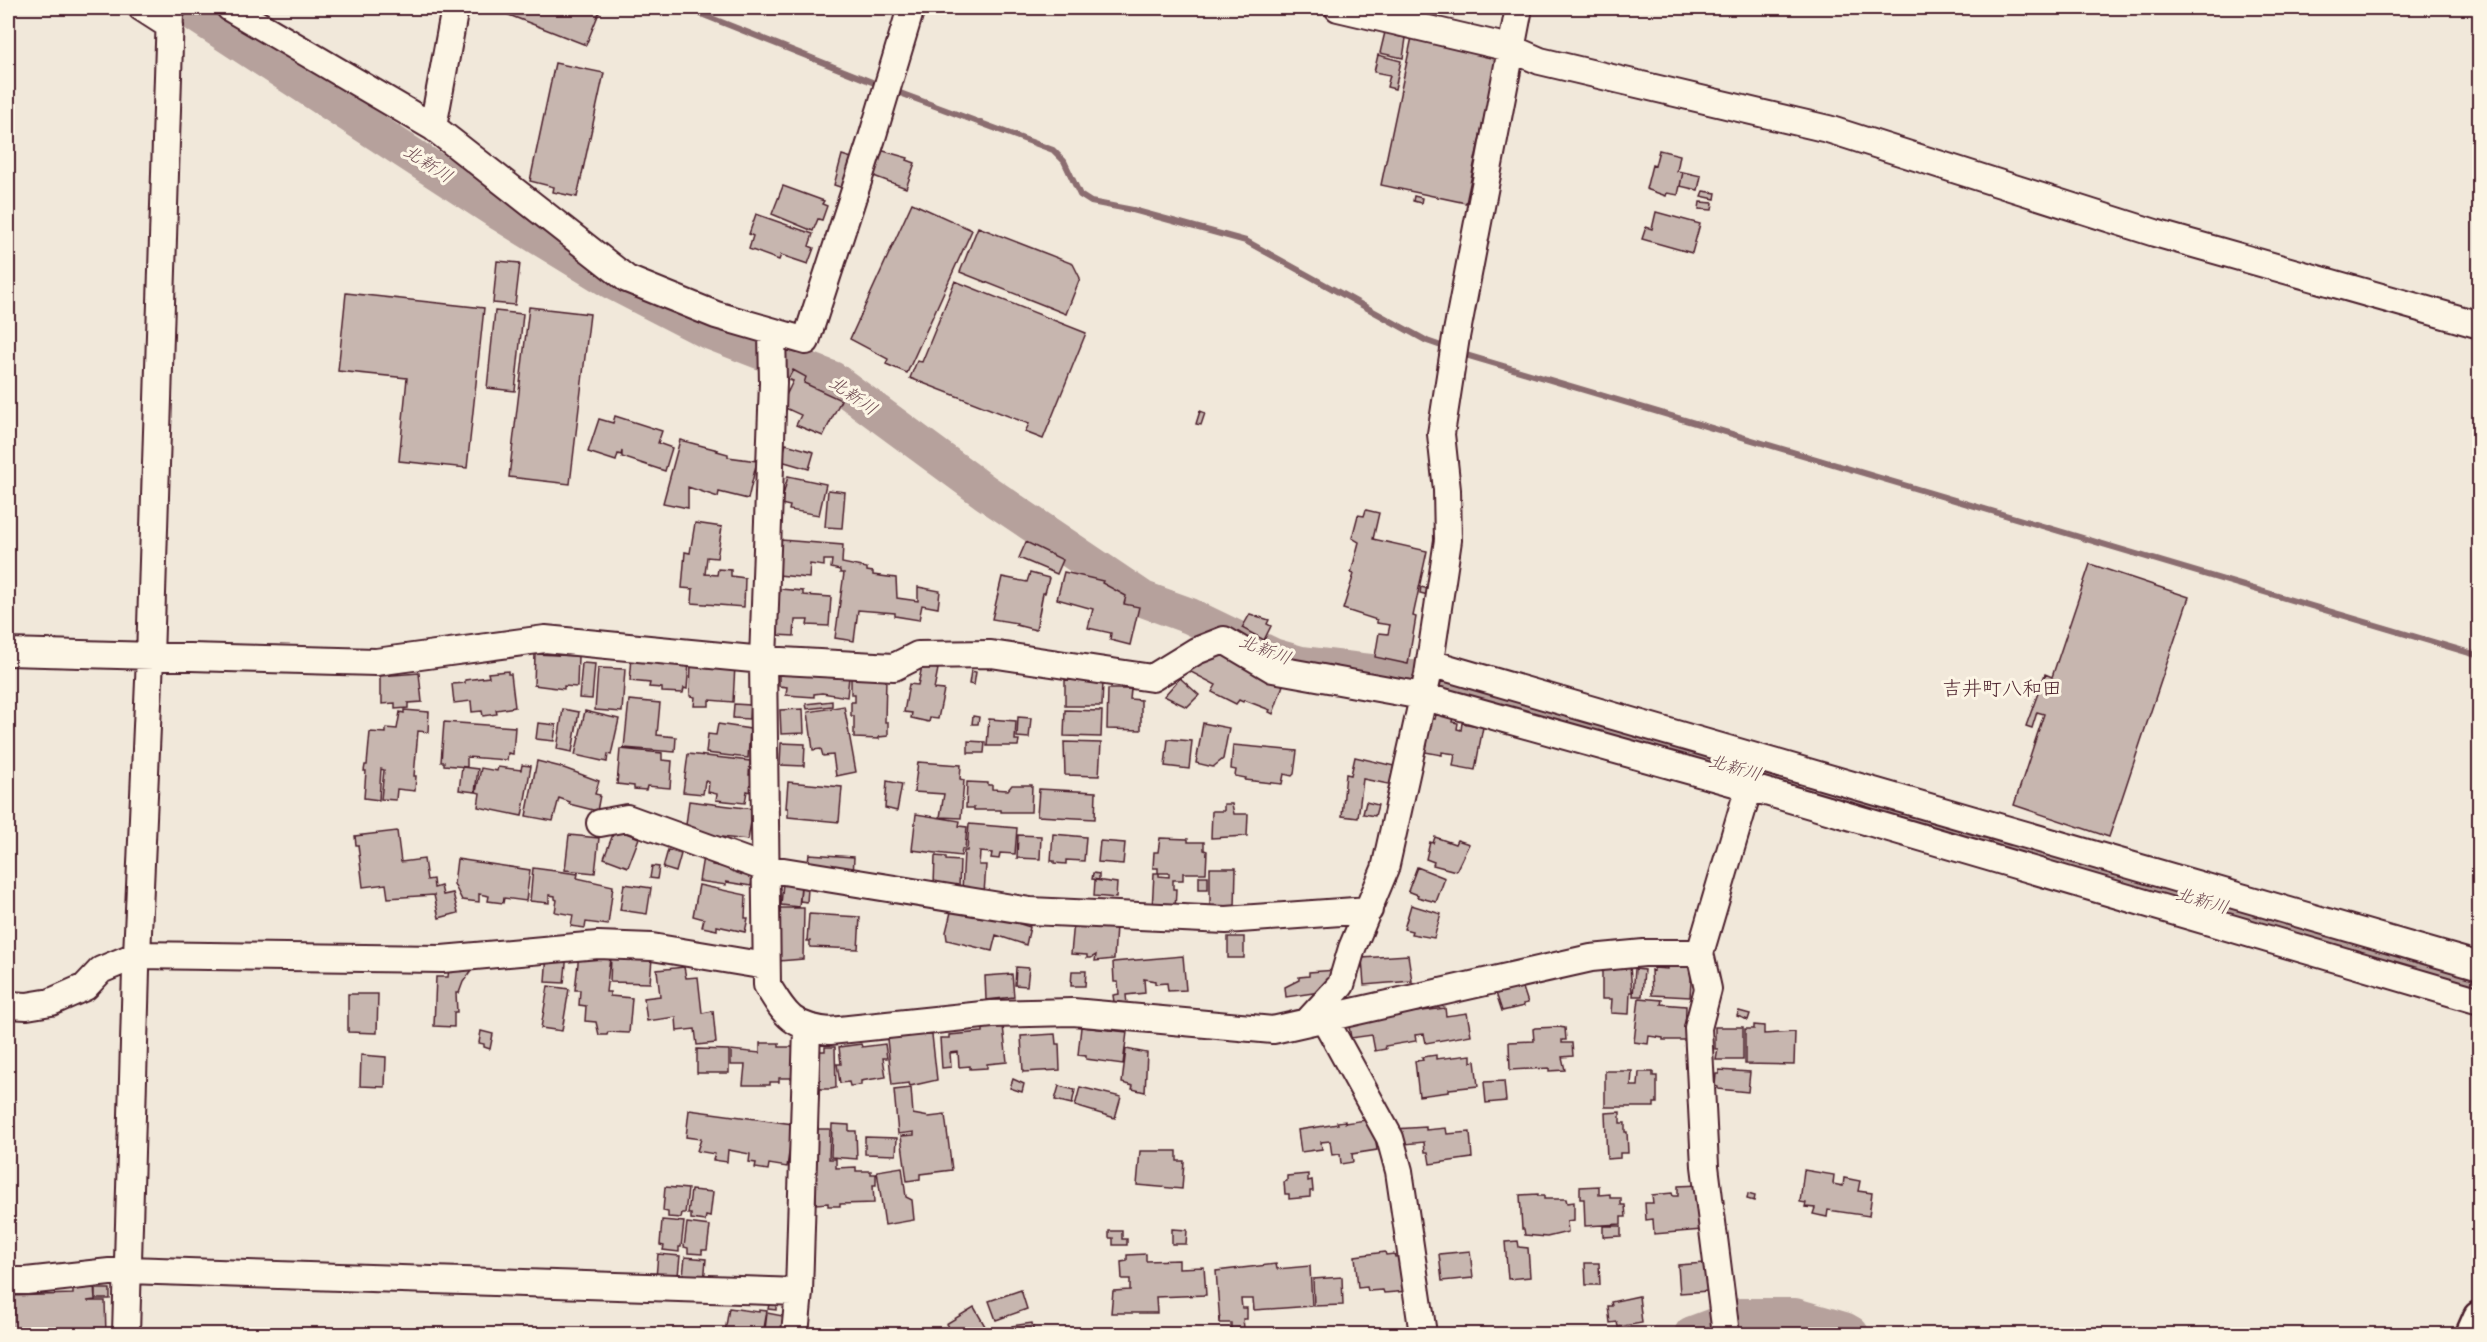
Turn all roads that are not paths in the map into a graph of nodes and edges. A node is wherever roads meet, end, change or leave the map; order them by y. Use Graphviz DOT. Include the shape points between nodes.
graph roads {
  1 [pos="142,8"];
  2 [pos="230,8"];
  3 [pos="455,8"];
  4 [pos="910,8"];
  5 [pos="1338,8"];
  6 [pos="1519,8"];
  7 [pos="171,15"];
  8 [pos="1510,48"];
  9 [pos="433,127"];
  10 [pos="2480,325"];
  11 [pos="771,338"];
  12 [pos="8,652"];
  13 [pos="150,658"];
  14 [pos="763,660"];
  15 [pos="1427,678"];
  16 [pos="1749,787"];
  17 [pos="600,823"];
  18 [pos="765,868"];
  19 [pos="1369,910"];
  20 [pos="1700,953"];
  21 [pos="135,957"];
  22 [pos="766,966"];
  23 [pos="2480,966"];
  24 [pos="2480,1001"];
  25 [pos="8,1005"];
  26 [pos="1316,1020"];
  27 [pos="807,1029"];
  28 [pos="128,1270"];
  29 [pos="8,1281"];
  30 [pos="799,1292"];
  31 [pos="2480,1318"];
  32 [pos="126,1335"];
  33 [pos="795,1335"];
  34 [pos="1423,1335"];
  35 [pos="1726,1335"];
  36 [pos="2473,1335"];
  1 -- 7 [label="street"];
  2 -- 9 [label="street"];
  3 -- 9 [label="street"];
  4 -- 11 [label="street" via="806,341"];
  5 -- 8 [label="street"];
  6 -- 8 [label="street"];
  7 -- 13 [label="street"];
  8 -- 10 [label="street" via="1540,61 1828,129 2155,233"];
  8 -- 15 [label="street" via="1441,434 1448,540"];
  9 -- 11 [label="street" via="627,279"];
  11 -- 14 [label="street"];
  12 -- 13 [label="street"];
  13 -- 14 [label="street" via="376,662 546,639"];
  13 -- 21 [label="street"];
  14 -- 15 [label="street" via="894,667 918,655 991,654 1152,678 1196,651 1224,640 1273,669"];
  14 -- 18 [label="street"];
  15 -- 16 [label="street"];
  15 -- 19 [label="street" via="1384,869"];
  15 -- 23 [label="street"];
  16 -- 20 [label="street"];
  16 -- 24 [label="street"];
  17 -- 18 [label="street" via="627,818"];
  18 -- 19 [label="street" via="1030,911 1226,920"];
  18 -- 22 [label="street"];
  19 -- 26 [label="street" via="1341,985"];
  20 -- 26 [label="street" via="1590,958"];
  20 -- 35 [label="street" via="1708,989 1698,1028 1705,1166"];
  21 -- 22 [label="street" via="442,959 598,945 652,947"];
  21 -- 25 [label="street" via="101,970 85,987 51,1002"];
  21 -- 28 [label="street"];
  22 -- 27 [label="street" via="767,985 781,1008"];
  26 -- 27 [label="street" via="1273,1030 1073,1012 992,1014 830,1031"];
  26 -- 34 [label="street" via="1390,1138 1399,1171"];
  27 -- 30 [label="street"];
  28 -- 29 [label="street"];
  28 -- 30 [label="street"];
  28 -- 32 [label="street"];
  30 -- 33 [label="street"];
  31 -- 36 [label="main road"];
}
